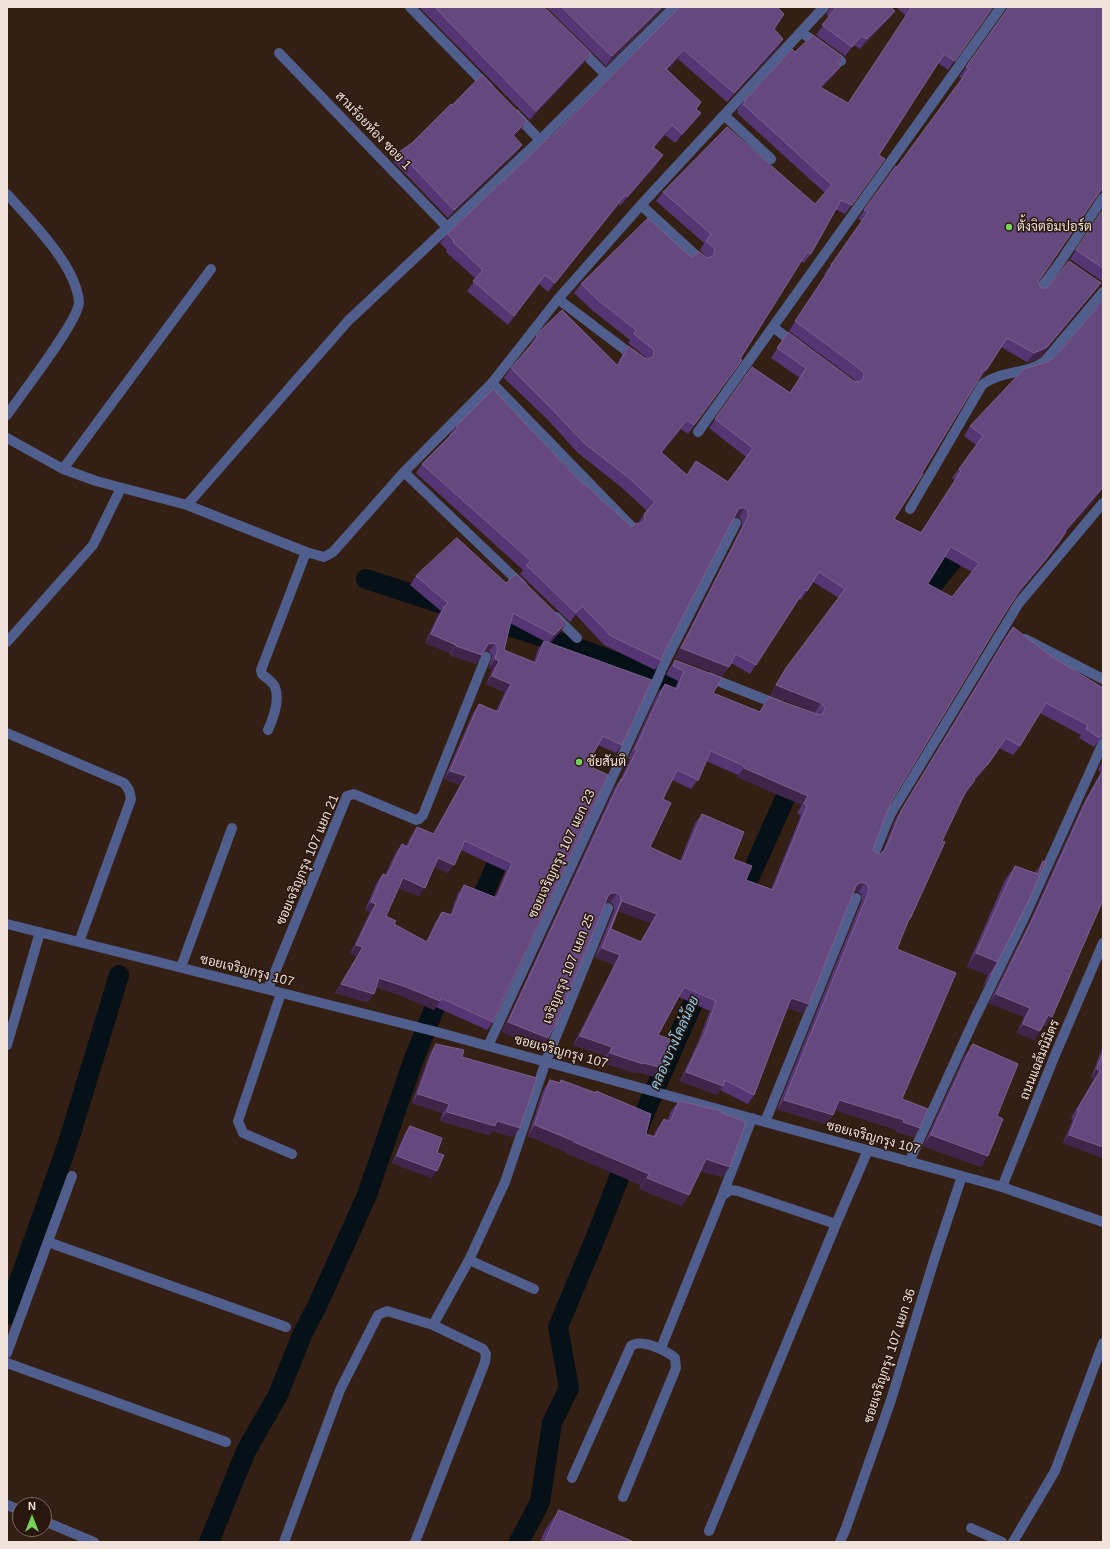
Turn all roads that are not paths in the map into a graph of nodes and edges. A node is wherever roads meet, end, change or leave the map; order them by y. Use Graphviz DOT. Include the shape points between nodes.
graph roads {
  1 [pos="410,7"];
  2 [pos="824,7"];
  3 [pos="1000,7"];
  4 [pos="667,9"];
  5 [pos="801,32"];
  6 [pos="574,44"];
  7 [pos="279,53"];
  8 [pos="841,61"];
  9 [pos="606,75"];
  10 [pos="497,95"];
  11 [pos="508,106"];
  12 [pos="725,116"];
  13 [pos="540,140"];
  14 [pos="771,158"];
  15 [pos="7,194"];
  16 [pos="1103,198"];
  17 [pos="641,205"];
  18 [pos="447,227"];
  19 [pos="702,261"];
  20 [pos="211,269"];
  21 [pos="1101,290"];
  22 [pos="1038,292"];
  23 [pos="558,299"];
  24 [pos="773,327"];
  25 [pos="803,350"];
  26 [pos="642,362"];
  27 [pos="492,383"];
  28 [pos="11,402"];
  29 [pos="7,415"];
  30 [pos="698,432"];
  31 [pos="7,438"];
  32 [pos="64,469"];
  33 [pos="404,472"];
  34 [pos="121,488"];
  35 [pos="1103,503"];
  36 [pos="187,505"];
  37 [pos="910,508"];
  38 [pos="736,523"];
  39 [pos="632,526"];
  40 [pos="306,552"];
  41 [pos="531,593"];
  42 [pos="548,610"];
  43 [pos="1011,632"];
  44 [pos="577,638"];
  45 [pos="7,642"];
  46 [pos="486,658"];
  47 [pos="702,675"];
  48 [pos="1103,679"];
  49 [pos="790,709"];
  50 [pos="268,730"];
  51 [pos="7,733"];
  52 [pos="1103,743"];
  53 [pos="232,828"];
  54 [pos="874,857"];
  55 [pos="856,898"];
  56 [pos="608,908"];
  57 [pos="7,924"];
  58 [pos="40,932"];
  59 [pos="79,942"];
  60 [pos="1103,943"];
  61 [pos="181,967"];
  62 [pos="268,989"];
  63 [pos="281,992"];
  64 [pos="7,1045"];
  65 [pos="488,1046"];
  66 [pos="546,1061"];
  67 [pos="752,1118"];
  68 [pos="765,1122"];
  69 [pos="868,1150"];
  70 [pos="292,1154"];
  71 [pos="909,1162"];
  72 [pos="72,1176"];
  73 [pos="962,1176"];
  74 [pos="1002,1187"];
  75 [pos="722,1196"];
  76 [pos="1103,1222"];
  77 [pos="836,1224"];
  78 [pos="48,1242"];
  79 [pos="469,1260"];
  80 [pos="534,1290"];
  81 [pos="433,1325"];
  82 [pos="286,1327"];
  83 [pos="1103,1343"];
  84 [pos="661,1348"];
  85 [pos="7,1353"];
  86 [pos="7,1363"];
  87 [pos="226,1442"];
  88 [pos="572,1478"];
  89 [pos="623,1497"];
  90 [pos="52,1524"];
  91 [pos="970,1528"];
  92 [pos="709,1531"];
  93 [pos="94,1542"];
  94 [pos="284,1542"];
  95 [pos="415,1542"];
  96 [pos="840,1542"];
  97 [pos="1002,1542"];
  98 [pos="1012,1542"];
  1 -- 10 [label="street"];
  2 -- 5 [label="street"];
  3 -- 24 [label="street"];
  4 -- 9 [label="street"];
  5 -- 8 [label="street"];
  5 -- 12 [label="street"];
  6 -- 9 [label="street"];
  7 -- 18 [label="street, สามร้อยห้อง ซอย 1"];
  9 -- 13 [label="street"];
  11 -- 13 [label="street"];
  12 -- 14 [label="street"];
  12 -- 17 [label="street"];
  13 -- 18 [label="street"];
  15 -- 28 [label="street" via="63,259 76,288 79,303 70,326"];
  16 -- 22 [label="street" via="1064,263"];
  17 -- 19 [label="street"];
  17 -- 23 [label="street"];
  18 -- 36 [label="street" via="348,320"];
  20 -- 32 [label="street"];
  21 -- 37 [label="street" via="1045,360 1035,367 997,376 982,385"];
  23 -- 26 [label="street"];
  23 -- 27 [label="street"];
  24 -- 25 [label="street"];
  24 -- 30 [label="street"];
  27 -- 33 [label="street"];
  27 -- 39 [label="street"];
  28 -- 29 [label="street"];
  31 -- 32 [label="street"];
  32 -- 34 [label="street"];
  33 -- 40 [label="street" via="333,552 324,557"];
  33 -- 41 [label="street"];
  34 -- 36 [label="street"];
  34 -- 45 [label="street" via="93,544"];
  35 -- 43 [label="street" via="1019,603"];
  36 -- 40 [label="street"];
  38 -- 65 [label="street, ซอยเจริญกรุง 107 แยก 23" via="656,683"];
  40 -- 50 [label="street" via="261,670 276,692 272,721"];
  42 -- 44 [label="street"];
  43 -- 48 [label="street"];
  43 -- 54 [label="street" via="890,815"];
  46 -- 62 [label="street, ซอยเจริญกรุง 107 แยก 21" via="423,815 419,819 416,820 354,794 347,796"];
  47 -- 49 [label="street"];
  51 -- 59 [label="street" via="124,783 129,790 131,799"];
  52 -- 71 [label="street"];
  53 -- 61 [label="street"];
  55 -- 68 [label="street"];
  56 -- 66 [label="street, เจริญกรุง 107 แยก 25"];
  57 -- 58 [label="street, ซอยเจริญกรุง 107"];
  58 -- 59 [label="street, ซอยเจริญกรุง 107"];
  58 -- 64 [label="street"];
  59 -- 61 [label="street, ซอยเจริญกรุง 107"];
  60 -- 74 [label="street, ถนนแฉล้มนิมิตร"];
  61 -- 62 [label="street, ซอยเจริญกรุง 107"];
  62 -- 63 [label="street, ซอยเจริญกรุง 107"];
  63 -- 65 [label="street, ซอยเจริญกรุง 107"];
  63 -- 70 [label="street" via="238,1121 243,1133"];
  65 -- 66 [label="street, ซอยเจริญกรุง 107"];
  66 -- 67 [label="street, ซอยเจริญกรุง 107"];
  66 -- 79 [label="street, เจริญกรุง 107 แยก 25" via="505,1182"];
  67 -- 68 [label="street, ซอยเจริญกรุง 107"];
  67 -- 75 [label="street"];
  68 -- 69 [label="street, ซอยเจริญกรุง 107"];
  69 -- 71 [label="street, ซอยเจริญกรุง 107"];
  69 -- 77 [label="street"];
  71 -- 73 [label="street, ซอยเจริญกรุง 107"];
  72 -- 78 [label="street"];
  73 -- 74 [label="street, ซอยเจริญกรุง 107"];
  73 -- 96 [label="street, ซอยเจริญกรุง 107 แยก 36" via="891,1400"];
  74 -- 76 [label="street, ซอยเจริญกรุง 107"];
  75 -- 77 [label="street" via="730,1190 738,1191"];
  75 -- 84 [label="street"];
  77 -- 92 [label="street"];
  78 -- 82 [label="street"];
  78 -- 85 [label="street"];
  79 -- 80 [label="street"];
  79 -- 81 [label="street, เจริญกรุง 107 แยก 25"];
  81 -- 94 [label="street" via="387,1312 378,1315 340,1390"];
  81 -- 95 [label="street" via="483,1349 486,1354"];
  83 -- 98 [label="street" via="1055,1471"];
  84 -- 88 [label="street" via="640,1344 631,1346"];
  84 -- 89 [label="street" via="675,1358 676,1368"];
  86 -- 87 [label="street"];
  90 -- 93 [label="street"];
  91 -- 97 [label="street"];
}
